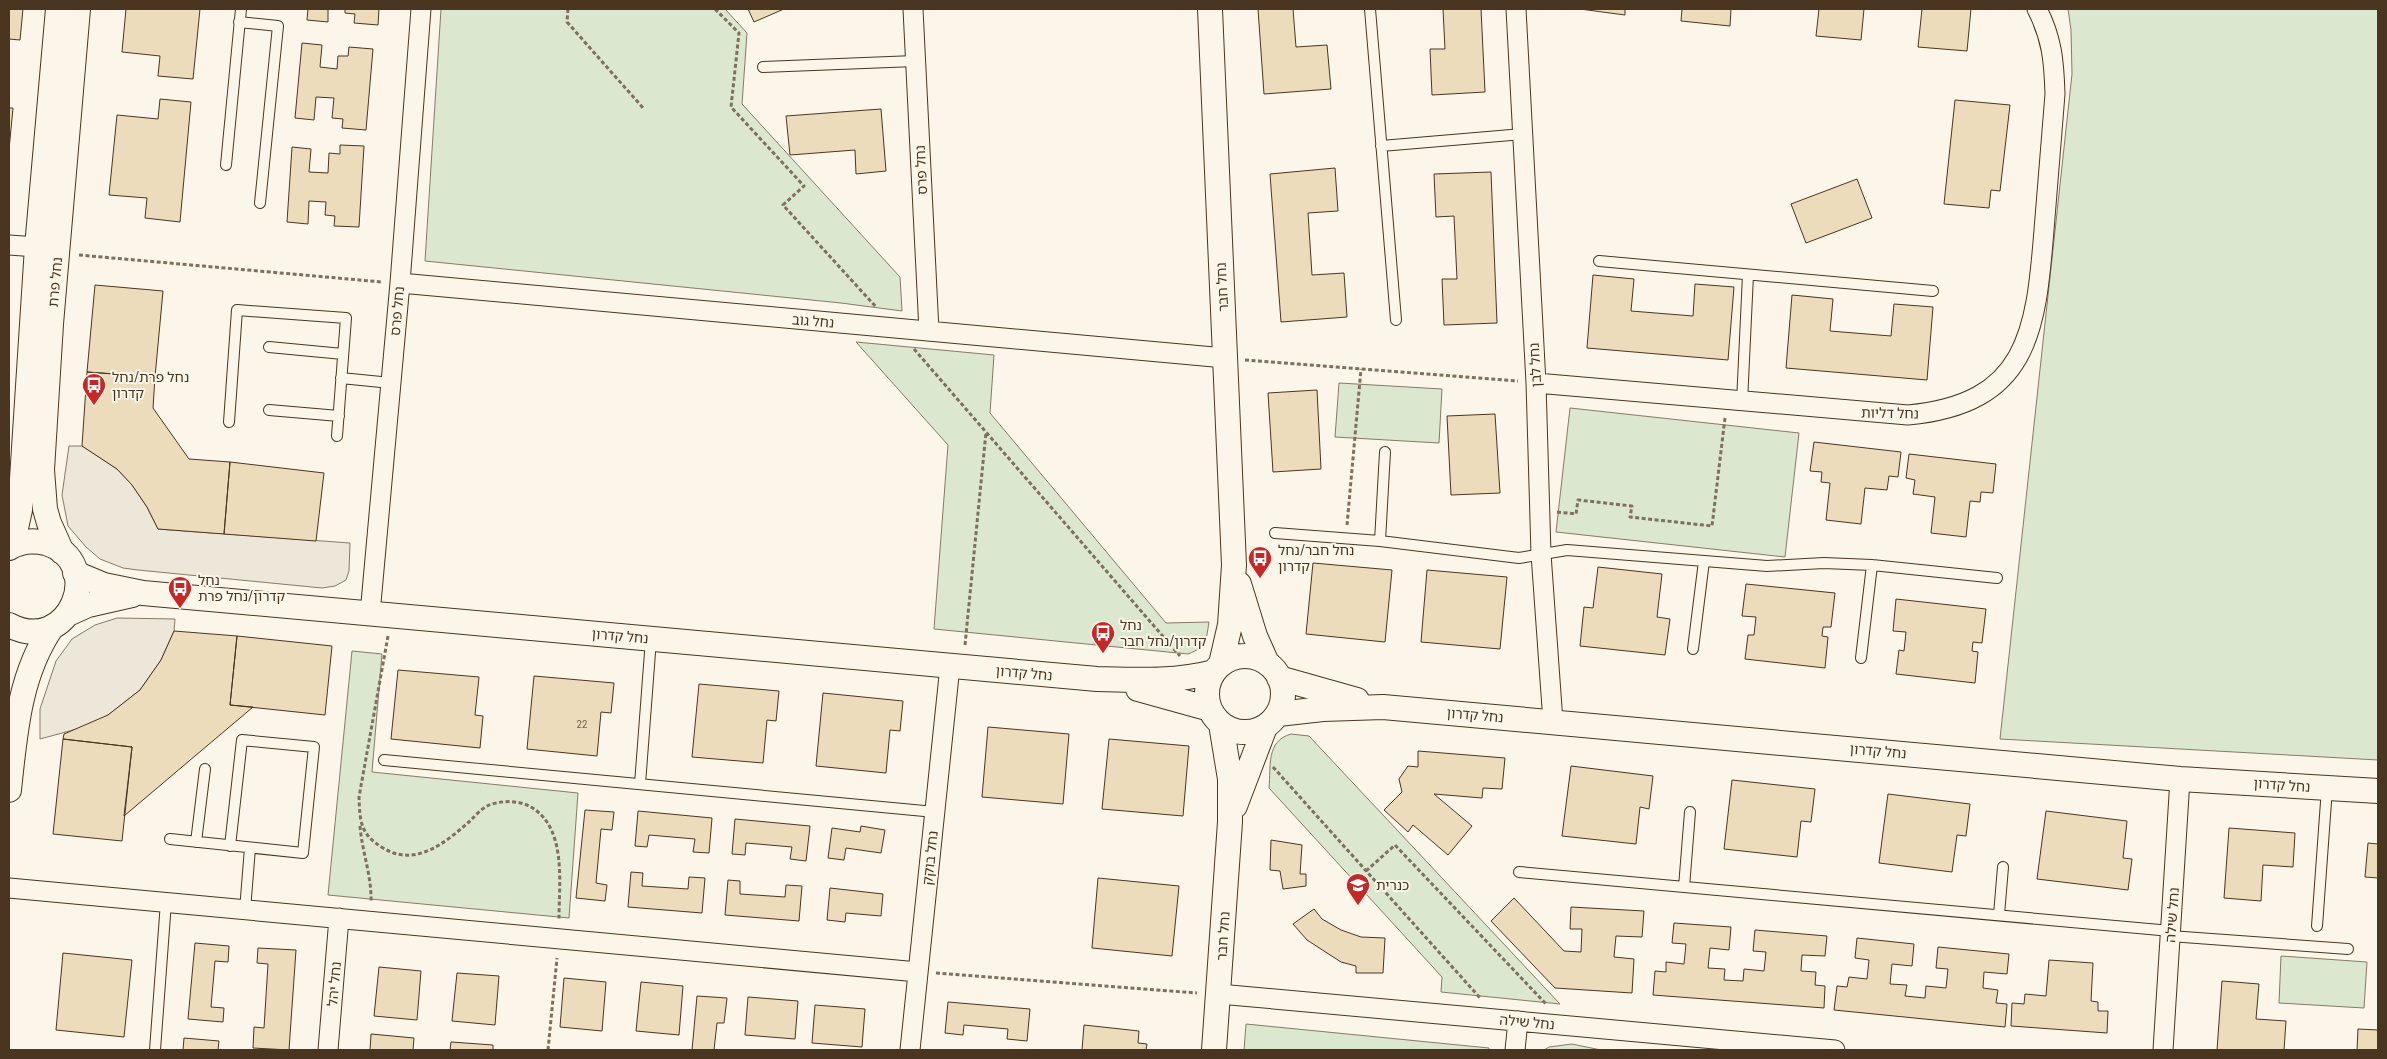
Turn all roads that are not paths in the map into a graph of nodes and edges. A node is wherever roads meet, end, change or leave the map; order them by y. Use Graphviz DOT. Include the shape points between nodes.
graph roads {
  1 [pos="58,9"];
  2 [pos="78,9"];
  3 [pos="241,9"];
  4 [pos="421,9"];
  5 [pos="913,9"];
  6 [pos="1210,9"];
  7 [pos="1370,9"];
  8 [pos="1516,9"];
  9 [pos="2037,9"];
  10 [pos="239,22"];
  11 [pos="916,60"];
  12 [pos="763,67"];
  13 [pos="1523,134"];
  14 [pos="1381,146"];
  15 [pos="226,165"];
  16 [pos="260,203"];
  17 [pos="9,245"];
  18 [pos="47,250"];
  19 [pos="1600,261"];
  20 [pos="1748,275"];
  21 [pos="400,283"];
  22 [pos="1933,291"];
  23 [pos="1396,320"];
  24 [pos="929,331"];
  25 [pos="269,347"];
  26 [pos="343,354"];
  27 [pos="1225,358"];
  28 [pos="341,378"];
  29 [pos="391,382"];
  30 [pos="1536,382"];
  31 [pos="1734,401"];
  32 [pos="269,410"];
  33 [pos="339,416"];
  34 [pos="229,422"];
  35 [pos="337,436"];
  36 [pos="1385,452"];
  37 [pos="1275,534"];
  38 [pos="1380,541"];
  39 [pos="9,548"];
  40 [pos="62,552"];
  41 [pos="1541,554"];
  42 [pos="1704,561"];
  43 [pos="1234,565"];
  44 [pos="1872,565"];
  45 [pos="75,572"];
  46 [pos="1997,578"];
  47 [pos="143,593"];
  48 [pos="381,615"];
  49 [pos="60,620"];
  50 [pos="9,625"];
  51 [pos="651,639"];
  52 [pos="1693,649"];
  53 [pos="1861,658"];
  54 [pos="956,667"];
  55 [pos="1217,668"];
  56 [pos="1273,670"];
  57 [pos="1097,680"];
  58 [pos="1383,707"];
  59 [pos="1216,717"];
  60 [pos="1271,720"];
  61 [pos="1553,722"];
  62 [pos="384,760"];
  63 [pos="205,769"];
  64 [pos="2180,779"];
  65 [pos="640,784"];
  66 [pos="2327,788"];
  67 [pos="9,790"];
  68 [pos="2377,792"];
  69 [pos="935,812"];
  70 [pos="1690,812"];
  71 [pos="1230,822"];
  72 [pos="170,839"];
  73 [pos="196,842"];
  74 [pos="230,846"];
  75 [pos="250,848"];
  76 [pos="2003,867"];
  77 [pos="1519,872"];
  78 [pos="1684,887"];
  79 [pos="9,888"];
  80 [pos="166,902"];
  81 [pos="245,910"];
  82 [pos="1999,915"];
  83 [pos="339,918"];
  84 [pos="2317,926"];
  85 [pos="2171,933"];
  86 [pos="2348,949"];
  87 [pos="918,972"];
  88 [pos="1219,994"];
  89 [pos="1509,1020"];
  90 [pos="155,1050"];
  91 [pos="328,1050"];
  92 [pos="910,1050"];
  93 [pos="1214,1050"];
  94 [pos="1515,1050"];
  95 [pos="1835,1050"];
  96 [pos="2163,1050"];
  1 -- 18 [label="street, נחל פרת"];
  2 -- 18 [label="street, נחל פרת"];
  3 -- 10 [label="lane"];
  4 -- 21 [label="street, נחל פרס"];
  5 -- 11 [label="street, נחל פרס"];
  6 -- 27 [label="street, נחל חבר"];
  7 -- 14 [label="lane"];
  8 -- 13 [label="street, נחל לבן"];
  9 -- 31 [label="street, נחל דליות" via="2050,38 2055,94 2040,287 2027,338 2016,362 1998,384 1979,397 1933,413 1878,414"];
  10 -- 15 [label="lane"];
  10 -- 16 [label="lane" via="278,26"];
  11 -- 12 [label="lane"];
  11 -- 24 [label="street, נחל פרס"];
  13 -- 14 [label="lane"];
  13 -- 30 [label="street, נחל לבן"];
  14 -- 23 [label="lane"];
  17 -- 18 [label="street"];
  18 -- 39 [label="street, נחל פרת" via="20,510"];
  18 -- 40 [label="street, נחל פרת" via="42,470 45,508"];
  19 -- 20 [label="lane"];
  20 -- 22 [label="lane"];
  20 -- 31 [label="lane"];
  21 -- 24 [label="street, נחל גוב"];
  21 -- 29 [label="street, נחל פרס"];
  24 -- 27 [label="street, נחל גוב"];
  25 -- 26 [label="lane"];
  26 -- 28 [label="lane"];
  26 -- 34 [label="lane" via="346,318 237,310"];
  27 -- 43 [label="street, נחל חבר"];
  28 -- 29 [label="lane"];
  28 -- 33 [label="lane"];
  29 -- 48 [label="street, נחל פרס"];
  30 -- 31 [label="street, נחל דליות"];
  30 -- 41 [label="street, נחל לבן"];
  32 -- 33 [label="lane"];
  33 -- 35 [label="lane"];
  36 -- 38 [label="lane"];
  37 -- 38 [label="lane"];
  38 -- 41 [label="lane" via="1518,558"];
  39 -- 40 [label="street" via="34,541 52,545"];
  40 -- 45 [label="street, נחל פרת"];
  41 -- 42 [label="lane" via="1567,550"];
  41 -- 61 [label="street, נחל לבן"];
  42 -- 44 [label="lane" via="1767,566"];
  42 -- 52 [label="lane"];
  43 -- 55 [label="street, נחל חבר" via="1230,625"];
  43 -- 56 [label="street, נחל חבר" via="1244,606"];
  44 -- 46 [label="lane"];
  44 -- 53 [label="lane"];
  45 -- 47 [label="street, נחל קדרון" via="104,585"];
  45 -- 49 [label="street" via="78,590 74,606"];
  47 -- 48 [label="street, נחל קדרון"];
  47 -- 49 [label="street, נחל קדרון" via="88,605"];
  48 -- 51 [label="street, נחל קדרון"];
  49 -- 50 [label="street, נחל קדרון" via="40,631 26,632"];
  49 -- 67 [label="street" via="34,657 27,678"];
  51 -- 54 [label="street, נחל קדרון"];
  51 -- 65 [label="lane"];
  54 -- 57 [label="street, נחל קדרון"];
  54 -- 69 [label="street, נחל בוקק"];
  55 -- 56 [label="street" via="1238,656 1258,658"];
  55 -- 57 [label="street, נחל קדרון" via="1160,681"];
  55 -- 59 [label="street" via="1207,690"];
  56 -- 58 [label="street, נחל קדרון"];
  56 -- 60 [label="street" via="1283,697"];
  57 -- 59 [label="street, נחל קדרון"];
  58 -- 60 [label="street, נחל קדרון" via="1323,709"];
  58 -- 61 [label="street, נחל קדרון"];
  59 -- 60 [label="street" via="1239,732 1257,731"];
  59 -- 71 [label="street, נחל חבר" via="1230,779"];
  60 -- 71 [label="street, נחל חבר"];
  61 -- 64 [label="street, נחל קדרון"];
  62 -- 65 [label="lane"];
  63 -- 73 [label="lane"];
  64 -- 66 [label="street, נחל קדרון"];
  64 -- 85 [label="street, נחל שילה"];
  65 -- 69 [label="lane"];
  66 -- 68 [label="street, נחל קדרון"];
  66 -- 84 [label="lane"];
  69 -- 87 [label="street, נחל בוקק"];
  70 -- 78 [label="lane"];
  71 -- 88 [label="street, נחל חבר"];
  72 -- 73 [label="lane"];
  73 -- 74 [label="lane"];
  74 -- 75 [label="lane"];
  74 -- 75 [label="lane" via="242,740 314,747 304,853"];
  75 -- 81 [label="lane"];
  76 -- 82 [label="lane"];
  77 -- 78 [label="lane"];
  78 -- 82 [label="lane"];
  79 -- 80 [label="street"];
  80 -- 81 [label="street"];
  80 -- 90 [label="lane"];
  81 -- 83 [label="street"];
  82 -- 85 [label="lane"];
  83 -- 87 [label="street"];
  83 -- 91 [label="street, נחל יהל"];
  85 -- 86 [label="lane"];
  85 -- 96 [label="street, נחל שילה"];
  87 -- 92 [label="street, נחל בוקק"];
  88 -- 89 [label="street, נחל שילה"];
  88 -- 93 [label="street, נחל חבר"];
  89 -- 94 [label="street"];
  89 -- 95 [label="street, נחל שילה"];
}
